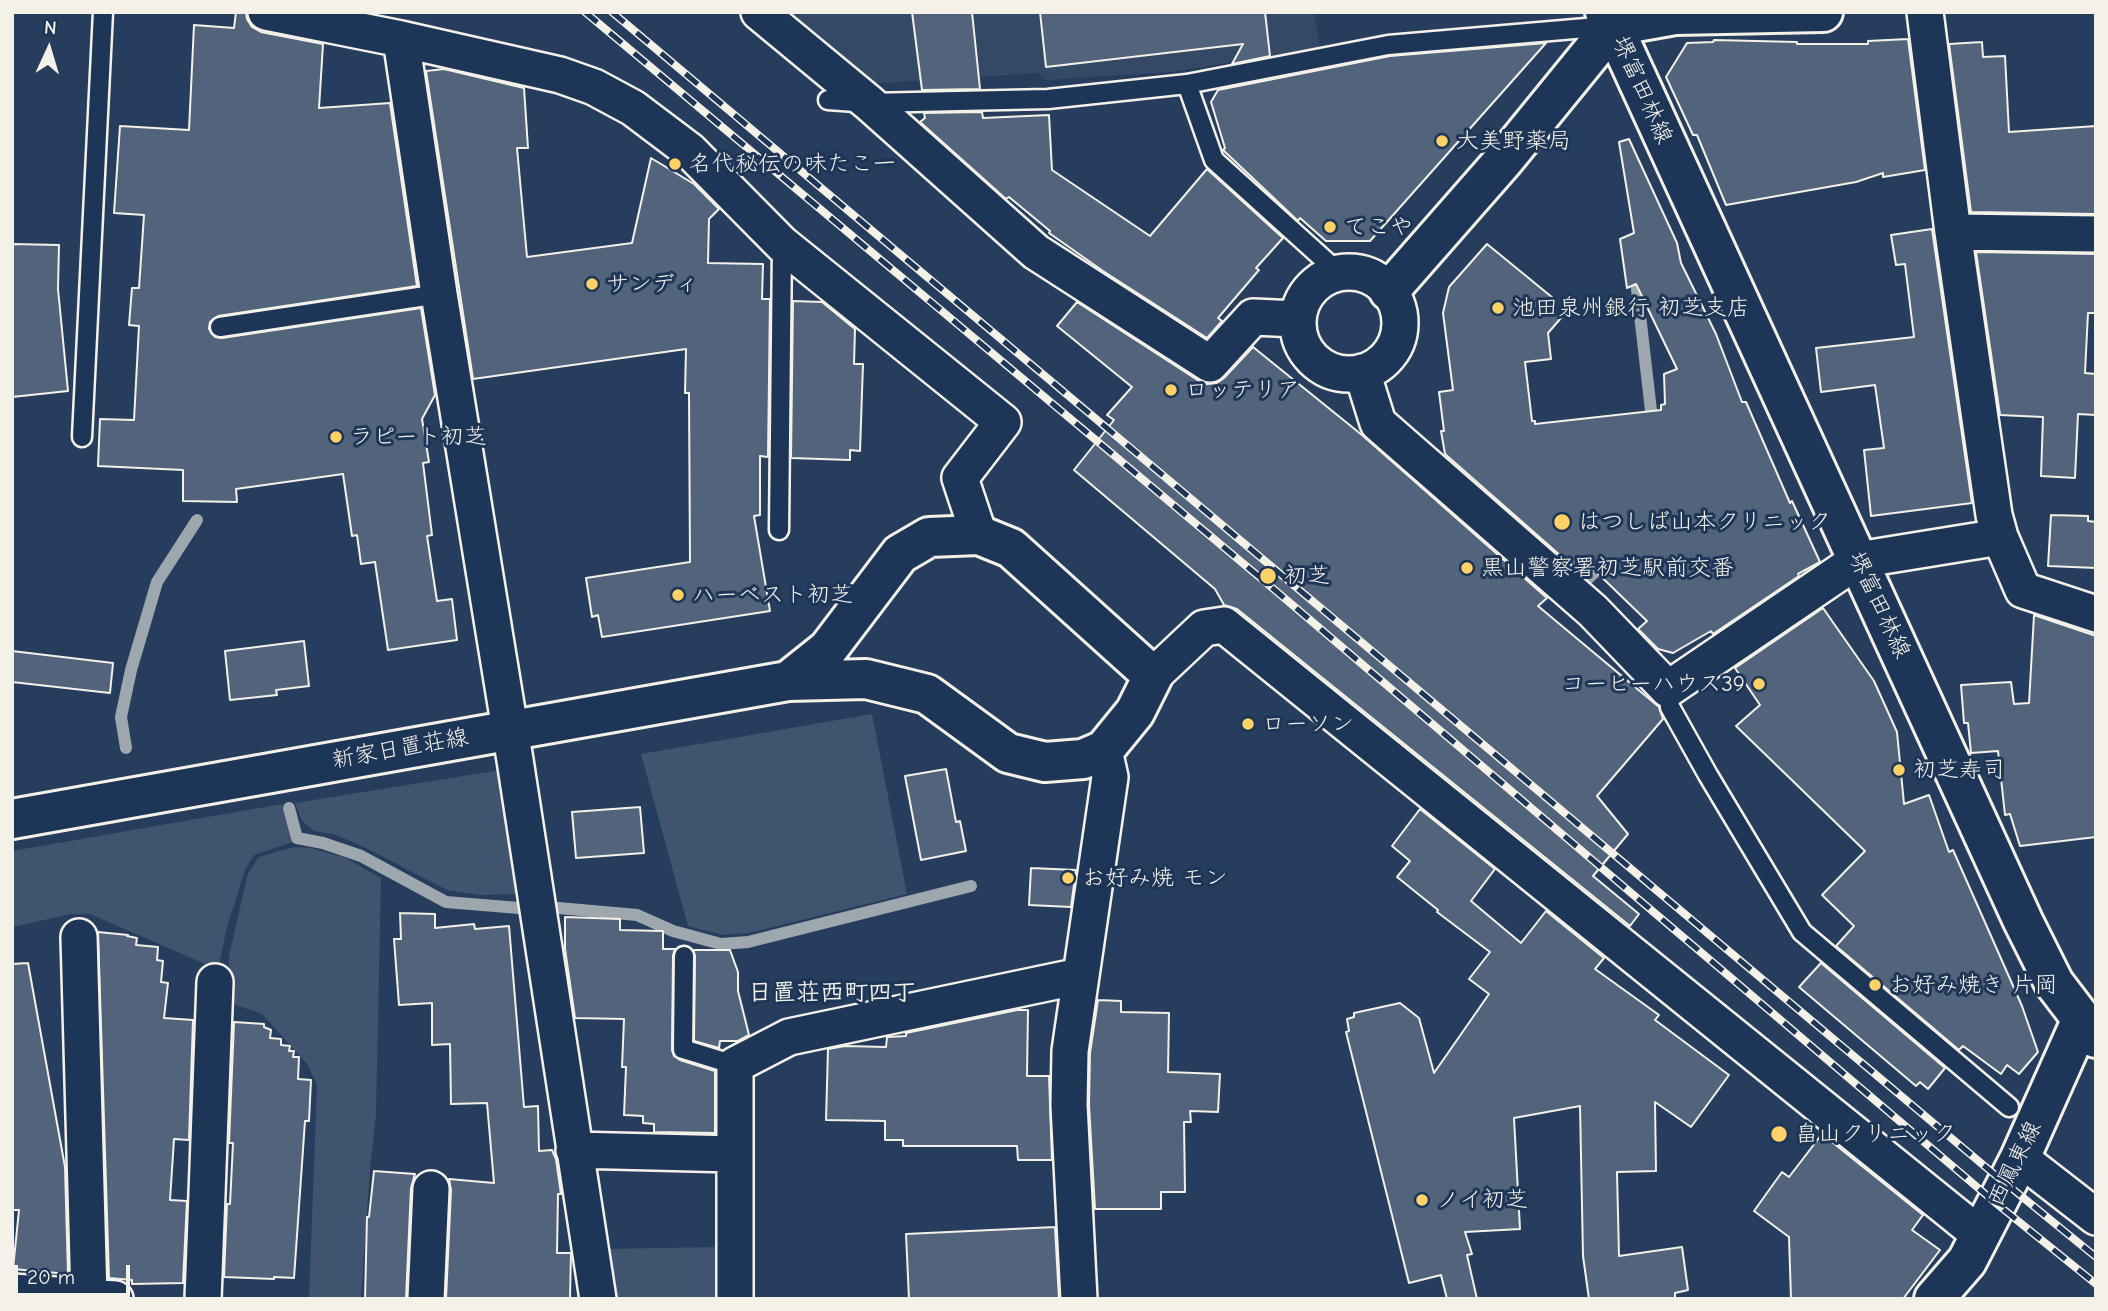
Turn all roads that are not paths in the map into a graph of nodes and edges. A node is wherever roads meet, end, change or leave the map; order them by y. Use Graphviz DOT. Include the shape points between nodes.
graph roads {
  1 [pos="103,12"];
  2 [pos="759,12"];
  3 [pos="1823,12"];
  4 [pos="1925,12"];
  5 [pos="276,13"];
  6 [pos="1609,19"];
  7 [pos="401,39"];
  8 [pos="1188,84"];
  9 [pos="828,100"];
  10 [pos="869,103"];
  11 [pos="1953,232"];
  12 [pos="2096,234"];
  13 [pos="782,244"];
  14 [pos="1339,273"];
  15 [pos="1389,291"];
  16 [pos="439,294"];
  17 [pos="1297,319"];
  18 [pos="220,327"];
  19 [pos="1362,372"];
  20 [pos="82,438"];
  21 [pos="779,530"];
  22 [pos="979,535"];
  23 [pos="2000,537"];
  24 [pos="1858,560"];
  25 [pos="2096,614"];
  26 [pos="1153,676"];
  27 [pos="788,681"];
  28 [pos="1668,689"];
  29 [pos="509,730"];
  30 [pos="1104,750"];
  31 [pos="12,819"];
  32 [pos="79,937"];
  33 [pos="684,956"];
  34 [pos="1080,976"];
  35 [pos="215,982"];
  36 [pos="2089,1030"];
  37 [pos="735,1065"];
  38 [pos="2009,1107"];
  39 [pos="574,1150"];
  40 [pos="734,1154"];
  41 [pos="2020,1158"];
  42 [pos="431,1189"];
  43 [pos="2096,1217"];
  44 [pos="1980,1235"];
  45 [pos="12,1292"];
  46 [pos="87,1297"];
  47 [pos="203,1299"];
  48 [pos="426,1299"];
  49 [pos="597,1299"];
  50 [pos="735,1299"];
  51 [pos="1079,1299"];
  52 [pos="1934,1299"];
  1 -- 20 [label="lane"];
  2 -- 10 [label="street"];
  3 -- 6 [label="street"];
  4 -- 11 [label="street"];
  5 -- 7 [label="street"];
  6 -- 8 [label="lane" via="1564,29 1388,45"];
  6 -- 15 [label="street" via="1503,161"];
  6 -- 24 [label="street, 堺富田林線"];
  7 -- 13 [label="street" via="594,87 633,108 691,151"];
  7 -- 16 [label="street"];
  8 -- 10 [label="lane" via="1048,99"];
  8 -- 14 [label="lane" via="1214,160"];
  9 -- 10 [label="lane"];
  10 -- 17 [label="street" via="1036,252 1210,363 1253,317"];
  11 -- 12 [label="street"];
  11 -- 23 [label="street"];
  13 -- 21 [label="lane"];
  13 -- 22 [label="street" via="1003,422 960,478"];
  14 -- 15 [label="street" via="1367,275"];
  14 -- 17 [label="street" via="1311,289"];
  15 -- 19 [label="street" via="1397,306 1398,339 1377,366"];
  16 -- 18 [label="lane"];
  16 -- 29 [label="street"];
  17 -- 19 [label="street" via="1305,350 1316,363 1330,371"];
  19 -- 28 [label="street" via="1378,423 1593,611"];
  22 -- 26 [label="street" via="1011,548"];
  22 -- 27 [label="street" via="929,537 900,554 828,649"];
  23 -- 24 [label="street"];
  23 -- 25 [label="street" via="2023,590"];
  24 -- 28 [label="street"];
  24 -- 36 [label="street, 堺富田林線" via="2023,921 2054,983"];
  26 -- 30 [label="street" via="1135,712"];
  26 -- 44 [label="street" via="1204,628 1224,625"];
  27 -- 29 [label="street, 新家日置荘線"];
  27 -- 30 [label="street, 新家日置荘線" via="866,679 927,694 1008,753 1045,762 1083,759"];
  28 -- 38 [label="lane" via="1676,718 1802,932"];
  29 -- 31 [label="street, 新家日置荘線"];
  29 -- 39 [label="street"];
  30 -- 34 [label="street" via="1110,777"];
  32 -- 46 [label="street"];
  33 -- 37 [label="lane" via="683,1049"];
  34 -- 37 [label="street" via="789,1037"];
  34 -- 51 [label="street" via="1070,1051 1069,1105"];
  35 -- 47 [label="street"];
  36 -- 41 [label="street, 西鳳東線"];
  37 -- 40 [label="street"];
  39 -- 40 [label="street"];
  39 -- 49 [label="street"];
  40 -- 50 [label="street"];
  41 -- 43 [label="street"];
  41 -- 44 [label="street, 西鳳東線"];
  42 -- 48 [label="street"];
  44 -- 52 [label="street, 西鳳東線" via="1967,1261"];
  45 -- 46 [label="street"];
}
